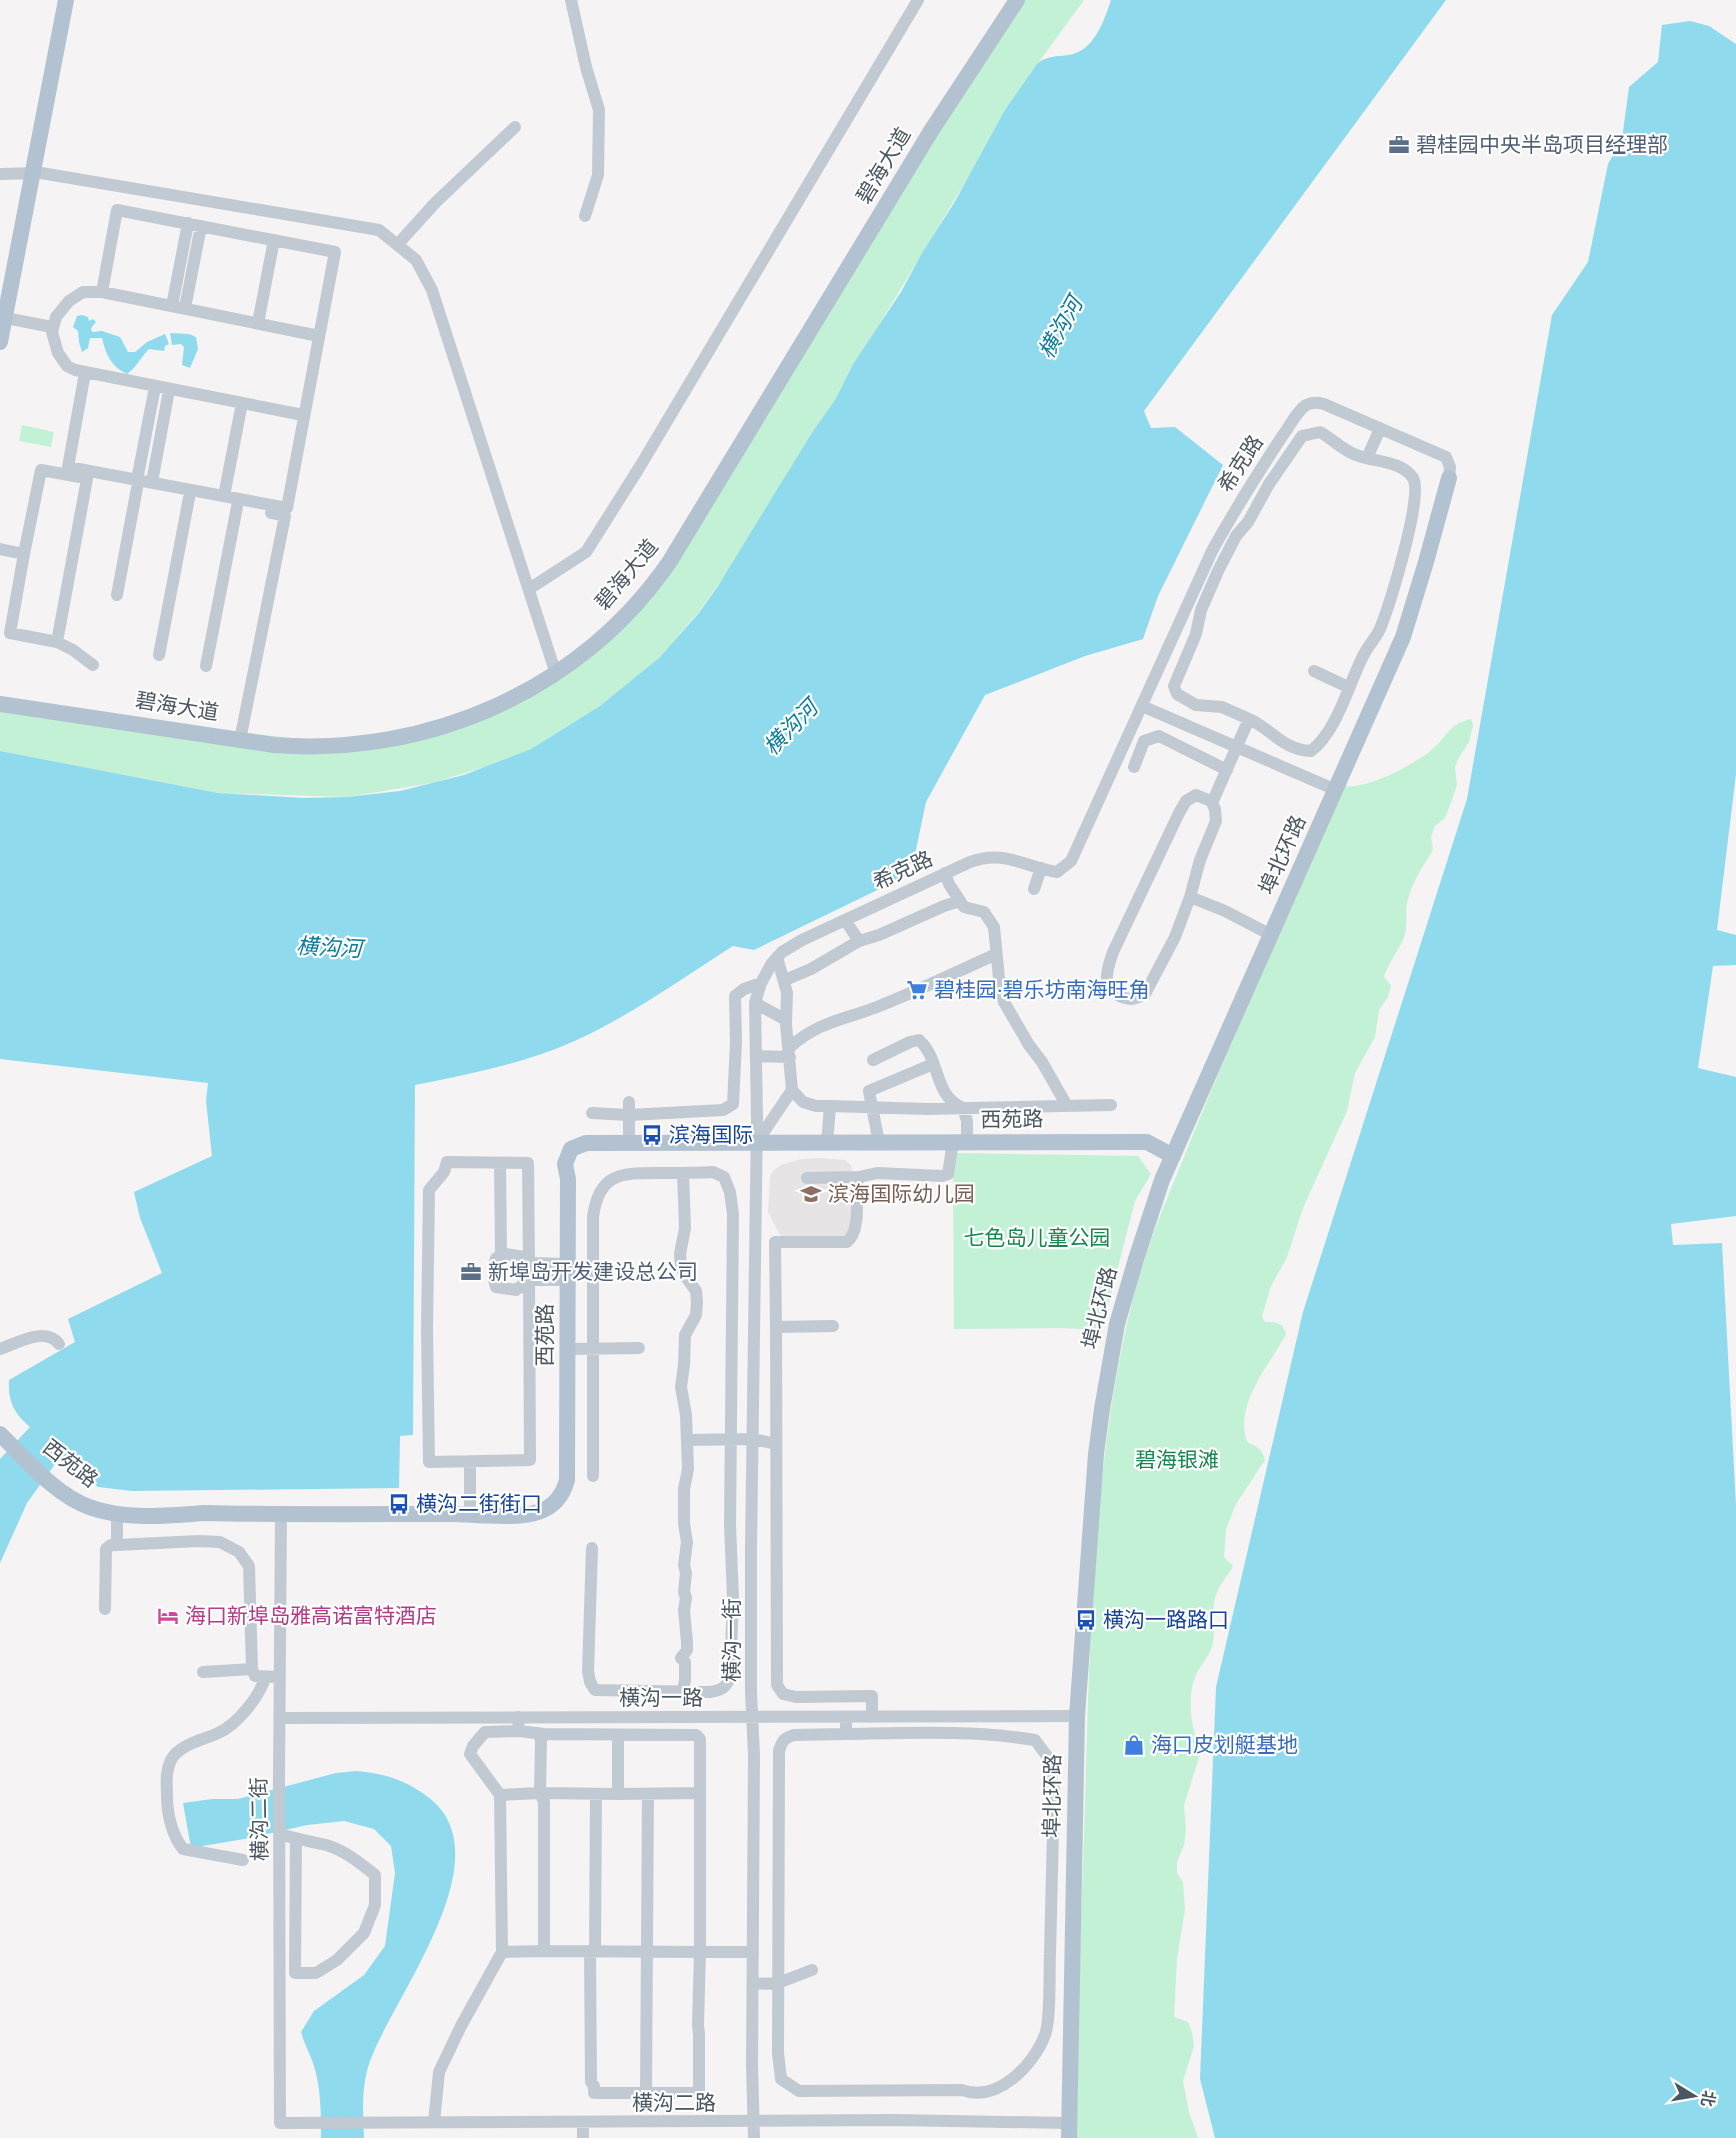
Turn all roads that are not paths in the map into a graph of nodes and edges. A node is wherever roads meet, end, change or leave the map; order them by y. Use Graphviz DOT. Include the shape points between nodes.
graph roads {
  1 [pos="54,0"];
  2 [pos="66,0"];
  3 [pos="571,0"];
  4 [pos="918,0"];
  5 [pos="1011,0"];
  6 [pos="1017,0"];
  7 [pos="515,127"];
  8 [pos="27,173"];
  9 [pos="0,174"];
  10 [pos="585,216"];
  11 [pos="188,223"];
  12 [pos="201,226"];
  13 [pos="274,240"];
  14 [pos="398,244"];
  15 [pos="0,285"];
  16 [pos="102,292"];
  17 [pos="172,306"];
  18 [pos="185,308"];
  19 [pos="2,317"];
  20 [pos="258,323"];
  21 [pos="52,327"];
  22 [pos="319,336"];
  23 [pos="0,342"];
  24 [pos="85,373"];
  25 [pos="155,387"];
  26 [pos="169,390"];
  27 [pos="242,403"];
  28 [pos="303,415"];
  29 [pos="1380,429"];
  30 [pos="1367,458"];
  31 [pos="1449,478"];
  32 [pos="87,479"];
  33 [pos="152,483"];
  34 [pos="137,484"];
  35 [pos="224,496"];
  36 [pos="189,498"];
  37 [pos="237,507"];
  38 [pos="286,512"];
  39 [pos="0,549"];
  40 [pos="24,554"];
  41 [pos="529,589"];
  42 [pos="117,596"];
  43 [pos="57,642"];
  44 [pos="159,656"];
  45 [pos="93,665"];
  46 [pos="206,666"];
  47 [pos="554,668"];
  48 [pos="1314,671"];
  49 [pos="1348,687"];
  50 [pos="0,697"];
  51 [pos="0,704"];
  52 [pos="1142,706"];
  53 [pos="1249,719"];
  54 [pos="241,737"];
  55 [pos="1237,748"];
  56 [pos="1233,765"];
  57 [pos="1134,767"];
  58 [pos="1336,790"];
  59 [pos="1212,803"];
  60 [pos="1041,868"];
  61 [pos="945,873"];
  62 [pos="1034,889"];
  63 [pos="1190,897"];
  64 [pos="960,901"];
  65 [pos="845,920"];
  66 [pos="1271,935"];
  67 [pos="859,941"];
  68 [pos="996,954"];
  69 [pos="777,957"];
  70 [pos="785,980"];
  71 [pos="761,984"];
  72 [pos="755,1003"];
  73 [pos="786,1020"];
  74 [pos="790,1052"];
  75 [pos="756,1056"];
  76 [pos="873,1060"];
  77 [pos="933,1064"];
  78 [pos="792,1090"];
  79 [pos="629,1102"];
  80 [pos="830,1106"];
  81 [pos="1067,1106"];
  82 [pos="1111,1106"];
  83 [pos="871,1108"];
  84 [pos="963,1108"];
  85 [pos="592,1113"];
  86 [pos="629,1115"];
  87 [pos="960,1142"];
  88 [pos="756,1143"];
  89 [pos="827,1143"];
  90 [pos="879,1143"];
  91 [pos="629,1144"];
  92 [pos="1173,1156"];
  93 [pos="500,1163"];
  94 [pos="682,1173"];
  95 [pos="859,1177"];
  96 [pos="807,1178"];
  97 [pos="501,1255"];
  98 [pos="529,1263"];
  99 [pos="568,1272"];
  100 [pos="530,1280"];
  101 [pos="833,1326"];
  102 [pos="776,1327"];
  103 [pos="59,1344"];
  104 [pos="1,1346"];
  105 [pos="639,1348"];
  106 [pos="568,1349"];
  107 [pos="593,1349"];
  108 [pos="0,1434"];
  109 [pos="732,1439"];
  110 [pos="753,1439"];
  111 [pos="688,1440"];
  112 [pos="776,1444"];
  113 [pos="470,1461"];
  114 [pos="593,1476"];
  115 [pos="117,1513"];
  116 [pos="281,1515"];
  117 [pos="470,1515"];
  118 [pos="117,1545"];
  119 [pos="592,1548"];
  120 [pos="105,1609"];
  121 [pos="252,1669"];
  122 [pos="203,1672"];
  123 [pos="280,1677"];
  124 [pos="265,1678"];
  125 [pos="683,1690"];
  126 [pos="1077,1716"];
  127 [pos="518,1717"];
  128 [pos="752,1717"];
  129 [pos="846,1717"];
  130 [pos="873,1717"];
  131 [pos="280,1718"];
  132 [pos="519,1731"];
  133 [pos="537,1733"];
  134 [pos="846,1734"];
  135 [pos="618,1735"];
  136 [pos="540,1793"];
  137 [pos="700,1793"];
  138 [pos="596,1794"];
  139 [pos="618,1794"];
  140 [pos="648,1794"];
  141 [pos="500,1795"];
  142 [pos="280,1833"];
  143 [pos="296,1839"];
  144 [pos="243,1860"];
  145 [pos="1050,1907"];
  146 [pos="1073,1909"];
  147 [pos="280,1936"];
  148 [pos="295,1936"];
  149 [pos="544,1951"];
  150 [pos="593,1951"];
  151 [pos="502,1952"];
  152 [pos="647,1952"];
  153 [pos="700,1952"];
  154 [pos="753,1952"];
  155 [pos="812,1970"];
  156 [pos="778,1983"];
  157 [pos="753,1984"];
  158 [pos="646,2093"];
  159 [pos="754,2121"];
  160 [pos="434,2122"];
  161 [pos="583,2122"];
  162 [pos="280,2123"];
  163 [pos="1068,2131"];
  164 [pos="583,2138"];
  165 [pos="754,2138"];
  1 -- 8 [label="main road"];
  2 -- 8 [label="main road"];
  3 -- 10 [label="street" via="599,110 598,175"];
  4 -- 41 [label="street" via="586,552"];
  5 -- 47 [label="main road, 碧海大道" via="896,178 663,561 609,625"];
  6 -- 54 [label="main road, 碧海大道" via="931,131 679,548 642,598 612,628 581,656 538,685 453,724 352,745 274,745"];
  7 -- 14 [label="street"];
  8 -- 9 [label="street"];
  8 -- 14 [label="street" via="379,230"];
  8 -- 15 [label="main road"];
  8 -- 19 [label="main road"];
  11 -- 12 [label="street"];
  11 -- 16 [label="street" via="117,210"];
  11 -- 17 [label="street"];
  12 -- 13 [label="street"];
  12 -- 18 [label="street"];
  13 -- 20 [label="street"];
  13 -- 22 [label="street" via="335,252"];
  14 -- 41 [label="street" via="416,260 432,290"];
  16 -- 17 [label="street"];
  16 -- 21 [label="street" via="83,292 69,301"];
  17 -- 18 [label="street"];
  18 -- 20 [label="street"];
  19 -- 21 [label="street"];
  19 -- 23 [label="main road"];
  20 -- 22 [label="street"];
  21 -- 24 [label="street" via="58,353 67,366"];
  22 -- 28 [label="street"];
  24 -- 25 [label="street"];
  24 -- 34 [label="street" via="68,466"];
  25 -- 26 [label="street"];
  25 -- 34 [label="street"];
  26 -- 27 [label="street"];
  26 -- 33 [label="street"];
  27 -- 28 [label="street"];
  27 -- 35 [label="street"];
  28 -- 38 [label="street"];
  29 -- 30 [label="street"];
  29 -- 31 [label="street, 希克路" via="1446,457"];
  29 -- 52 [label="street, 希克路" via="1318,402 1301,409 1212,551"];
  30 -- 49 [label="street" via="1402,468 1412,477 1416,488 1407,539 1380,627"];
  30 -- 53 [label="street" via="1347,451 1320,432 1302,436 1236,536 1218,571 1174,686 1177,694 1196,705 1222,707"];
  31 -- 58 [label="main road, 埠北环路" via="1403,638"];
  32 -- 34 [label="street"];
  32 -- 40 [label="street" via="41,470"];
  32 -- 43 [label="street"];
  33 -- 34 [label="street"];
  33 -- 35 [label="street"];
  34 -- 36 [label="street"];
  34 -- 42 [label="street"];
  35 -- 38 [label="street"];
  36 -- 37 [label="street"];
  36 -- 44 [label="street"];
  37 -- 38 [label="street"];
  37 -- 46 [label="street"];
  38 -- 54 [label="street"];
  39 -- 40 [label="street"];
  40 -- 43 [label="street" via="10,633"];
  41 -- 47 [label="street"];
  43 -- 45 [label="street"];
  47 -- 54 [label="main road, 碧海大道" via="457,718 401,733 345,741"];
  48 -- 49 [label="street"];
  49 -- 53 [label="street" via="1328,735 1311,752 1297,751"];
  50 -- 54 [label="main road, 碧海大道"];
  51 -- 54 [label="main road, 碧海大道"];
  52 -- 55 [label="street"];
  52 -- 60 [label="street, 希克路" via="1071,861 1057,872"];
  53 -- 55 [label="street"];
  55 -- 56 [label="street"];
  55 -- 58 [label="street"];
  56 -- 57 [label="street" via="1159,736 1144,741"];
  56 -- 59 [label="street"];
  58 -- 66 [label="main road, 埠北环路"];
  59 -- 63 [label="street" via="1216,821"];
  59 -- 63 [label="street" via="1196,795 1186,801 1179,813 1113,952 1107,982 1113,992 1133,999 1145,994"];
  60 -- 61 [label="street, 希克路" via="1015,859 989,857"];
  60 -- 62 [label="street"];
  61 -- 64 [label="street"];
  61 -- 65 [label="street, 希克路"];
  63 -- 66 [label="street"];
  64 -- 67 [label="street"];
  64 -- 68 [label="street" via="964,907 984,912 994,927"];
  65 -- 67 [label="street"];
  65 -- 69 [label="street, 希克路" via="802,939"];
  66 -- 92 [label="main road, 埠北环路"];
  67 -- 70 [label="street"];
  68 -- 74 [label="street" via="880,1006 822,1025 805,1034"];
  68 -- 81 [label="street" via="1004,1002"];
  69 -- 70 [label="street"];
  69 -- 71 [label="street, 希克路"];
  70 -- 73 [label="street"];
  71 -- 72 [label="street, 希克路"];
  71 -- 86 [label="street" via="735,996 733,1104 723,1110"];
  72 -- 73 [label="street"];
  72 -- 75 [label="street, 希克路"];
  73 -- 74 [label="street"];
  74 -- 75 [label="street"];
  74 -- 78 [label="street"];
  75 -- 88 [label="street, 希克路"];
  76 -- 77 [label="street" via="919,1040"];
  77 -- 83 [label="street" via="869,1091"];
  77 -- 84 [label="street" via="947,1099"];
  78 -- 80 [label="street" via="803,1102"];
  78 -- 88 [label="street"];
  79 -- 86 [label="street"];
  80 -- 83 [label="street"];
  80 -- 89 [label="street"];
  81 -- 82 [label="street"];
  81 -- 84 [label="street"];
  83 -- 84 [label="street"];
  83 -- 90 [label="street"];
  84 -- 87 [label="street" via="966,1121"];
  85 -- 86 [label="street"];
  86 -- 91 [label="street"];
  87 -- 90 [label="main road, 西苑路"];
  87 -- 92 [label="main road, 西苑路" via="1147,1142"];
  87 -- 95 [label="street" via="948,1174 877,1173"];
  88 -- 89 [label="main road, 西苑路"];
  88 -- 91 [label="main road, 西苑路"];
  88 -- 110 [label="street, 横沟一街"];
  89 -- 90 [label="main road, 西苑路"];
  91 -- 99 [label="main road, 西苑路" via="586,1143 567,1155"];
  92 -- 126 [label="main road, 埠北环路" via="1120,1313 1102,1409"];
  93 -- 97 [label="street"];
  93 -- 98 [label="street" via="528,1163"];
  93 -- 113 [label="street" via="447,1162 429,1190 429,1462"];
  94 -- 107 [label="street" via="627,1173 611,1181 598,1195 593,1217"];
  94 -- 109 [label="street" via="713,1172 724,1177 730,1192"];
  94 -- 111 [label="street" via="685,1228 681,1266 696,1291 697,1302 696,1315 685,1335 681,1387"];
  95 -- 96 [label="street"];
  95 -- 102 [label="street" via="855,1230 847,1242 775,1242"];
  97 -- 98 [label="street" via="518,1255"];
  97 -- 100 [label="street" via="496,1258 493,1275 496,1287 516,1290"];
  98 -- 99 [label="street"];
  98 -- 100 [label="street"];
  99 -- 100 [label="street"];
  99 -- 106 [label="main road, 西苑路"];
  100 -- 113 [label="street" via="530,1460"];
  101 -- 102 [label="street"];
  102 -- 112 [label="street"];
  103 -- 104 [label="street" via="46,1335"];
  105 -- 107 [label="street"];
  106 -- 107 [label="street"];
  106 -- 117 [label="main road, 西苑路" via="565,1490 551,1506 538,1513"];
  107 -- 114 [label="street"];
  108 -- 115 [label="main road, 西苑路" via="66,1494 87,1507"];
  109 -- 110 [label="street"];
  109 -- 111 [label="street"];
  109 -- 125 [label="street" via="730,1677 727,1686 720,1690"];
  110 -- 112 [label="street"];
  110 -- 128 [label="street, 横沟一街"];
  111 -- 125 [label="street" via="684,1489 687,1650 681,1658 685,1662"];
  112 -- 130 [label="street" via="777,1685 783,1694 796,1697 872,1696"];
  113 -- 117 [label="street"];
  115 -- 116 [label="main road, 西苑路"];
  115 -- 118 [label="street"];
  116 -- 117 [label="main road, 西苑路"];
  116 -- 123 [label="street, 横沟二街"];
  118 -- 120 [label="street" via="106,1550"];
  118 -- 121 [label="street" via="220,1542 239,1552 249,1566"];
  119 -- 125 [label="street" via="588,1671 595,1690"];
  121 -- 122 [label="street"];
  121 -- 124 [label="street" via="255,1676"];
  123 -- 124 [label="street"];
  123 -- 131 [label="street, 横沟二街"];
  124 -- 144 [label="street" via="261,1690 238,1719 219,1733 175,1754 166,1778 168,1811 183,1849"];
  126 -- 130 [label="street, 横沟一路"];
  126 -- 146 [label="main road, 埠北环路"];
  127 -- 128 [label="street, 横沟一路"];
  127 -- 131 [label="street, 横沟一路"];
  127 -- 132 [label="street"];
  128 -- 129 [label="street, 横沟一路"];
  128 -- 154 [label="street, 横沟一街"];
  129 -- 130 [label="street, 横沟一路"];
  129 -- 134 [label="street"];
  131 -- 142 [label="street, 横沟二街"];
  132 -- 133 [label="street"];
  132 -- 141 [label="street" via="485,1732 472,1746 470,1754"];
  133 -- 135 [label="street"];
  133 -- 136 [label="street"];
  134 -- 145 [label="street" via="967,1734 1035,1740 1047,1756 1054,1789"];
  134 -- 156 [label="street" via="794,1735 782,1742"];
  135 -- 137 [label="street" via="696,1735 700,1739"];
  135 -- 139 [label="street"];
  136 -- 138 [label="street"];
  136 -- 141 [label="street"];
  136 -- 149 [label="street"];
  137 -- 140 [label="street"];
  137 -- 153 [label="street"];
  138 -- 139 [label="street"];
  138 -- 150 [label="street"];
  139 -- 140 [label="street"];
  140 -- 152 [label="street"];
  141 -- 151 [label="street"];
  142 -- 143 [label="street"];
  142 -- 147 [label="street, 横沟二街"];
  143 -- 148 [label="street"];
  143 -- 148 [label="street" via="327,1845 352,1857 375,1875 375,1905 364,1933 337,1960 316,1973 295,1972"];
  145 -- 146 [label="street"];
  145 -- 156 [label="street" via="1046,2034 1031,2060 1000,2088 973,2094 962,2090 799,2091 781,2079 779,2070"];
  146 -- 163 [label="main road, 埠北环路"];
  147 -- 148 [label="street"];
  147 -- 162 [label="street, 横沟二街"];
  149 -- 150 [label="street"];
  149 -- 151 [label="street"];
  150 -- 152 [label="street"];
  150 -- 158 [label="street" via="594,2093"];
  151 -- 160 [label="street" via="439,2072"];
  152 -- 153 [label="street"];
  152 -- 158 [label="street"];
  153 -- 154 [label="street"];
  153 -- 158 [label="street" via="699,2093"];
  154 -- 157 [label="street, 横沟一街"];
  155 -- 156 [label="street"];
  156 -- 157 [label="street"];
  157 -- 159 [label="street, 横沟一街"];
  159 -- 161 [label="street, 横沟二路"];
  159 -- 163 [label="street, 横沟二路" via="895,2120"];
  159 -- 165 [label="street, 横沟一街"];
  160 -- 161 [label="street, 横沟二路"];
  160 -- 162 [label="street, 横沟二路"];
  161 -- 164 [label="street"];
}
